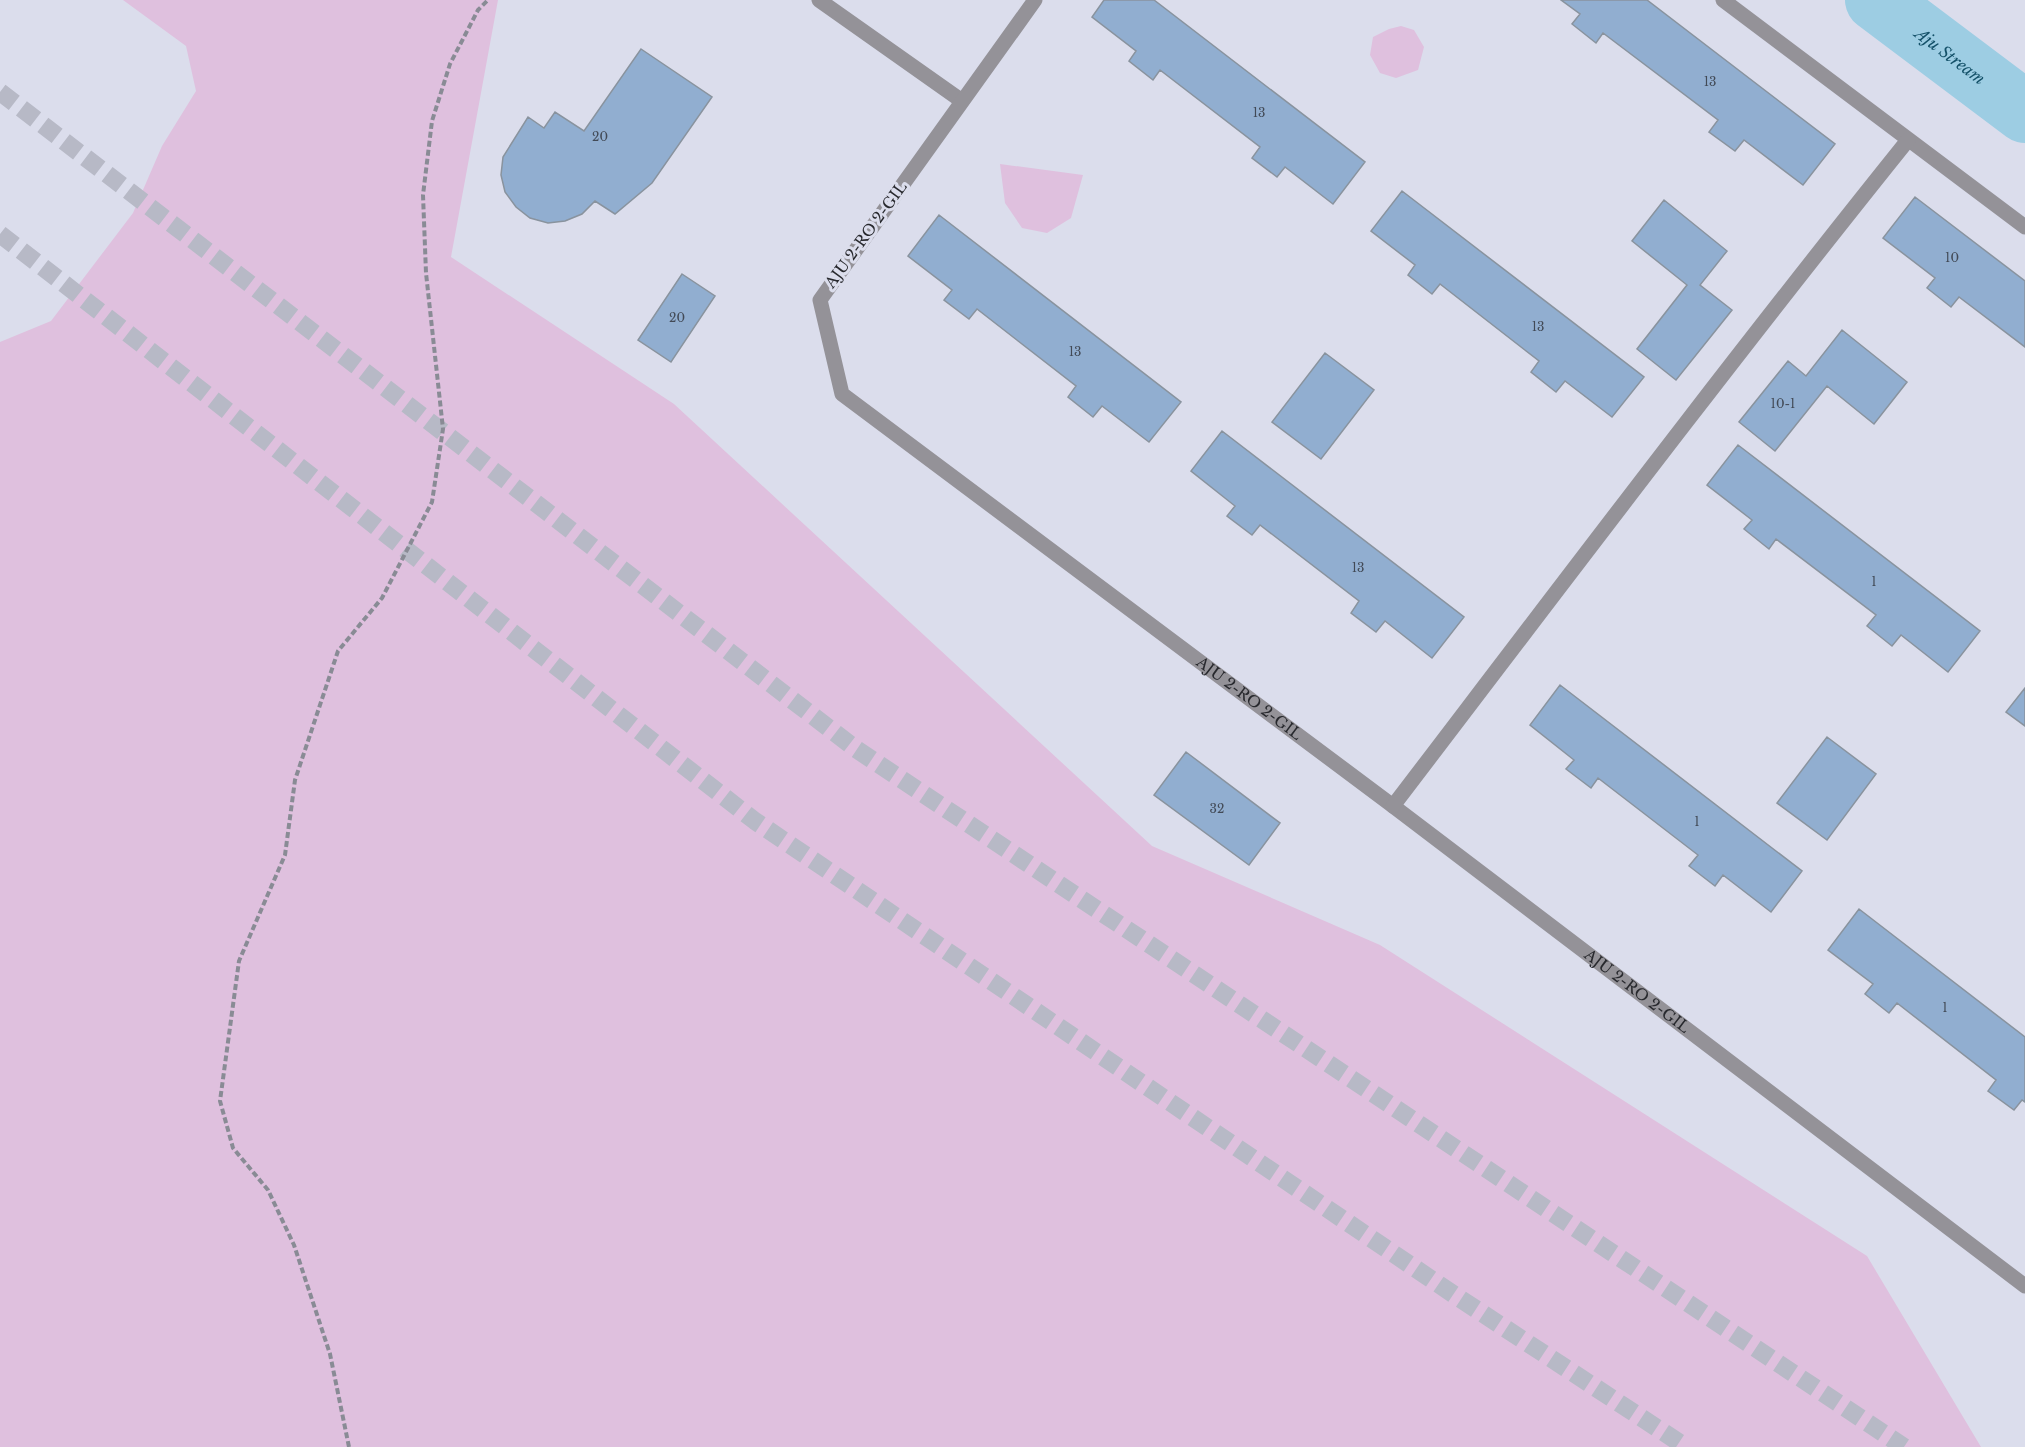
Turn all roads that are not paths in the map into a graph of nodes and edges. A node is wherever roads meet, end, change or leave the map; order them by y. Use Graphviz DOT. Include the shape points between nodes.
graph roads {
  1 [pos="819,0"];
  2 [pos="1035,0"];
  3 [pos="1723,0"];
  4 [pos="962,101"];
  5 [pos="1908,140"];
  6 [pos="2025,228"];
  7 [pos="1393,806"];
  8 [pos="2025,1286"];
  1 -- 4 [label="street"];
  2 -- 4 [label="street, AJU 2-RO 2-GIL"];
  3 -- 5 [label="street"];
  4 -- 7 [label="street, AJU 2-RO 2-GIL" via="820,300 842,394"];
  5 -- 6 [label="street"];
  5 -- 7 [label="street"];
  7 -- 8 [label="street, AJU 2-RO 2-GIL"];
}
